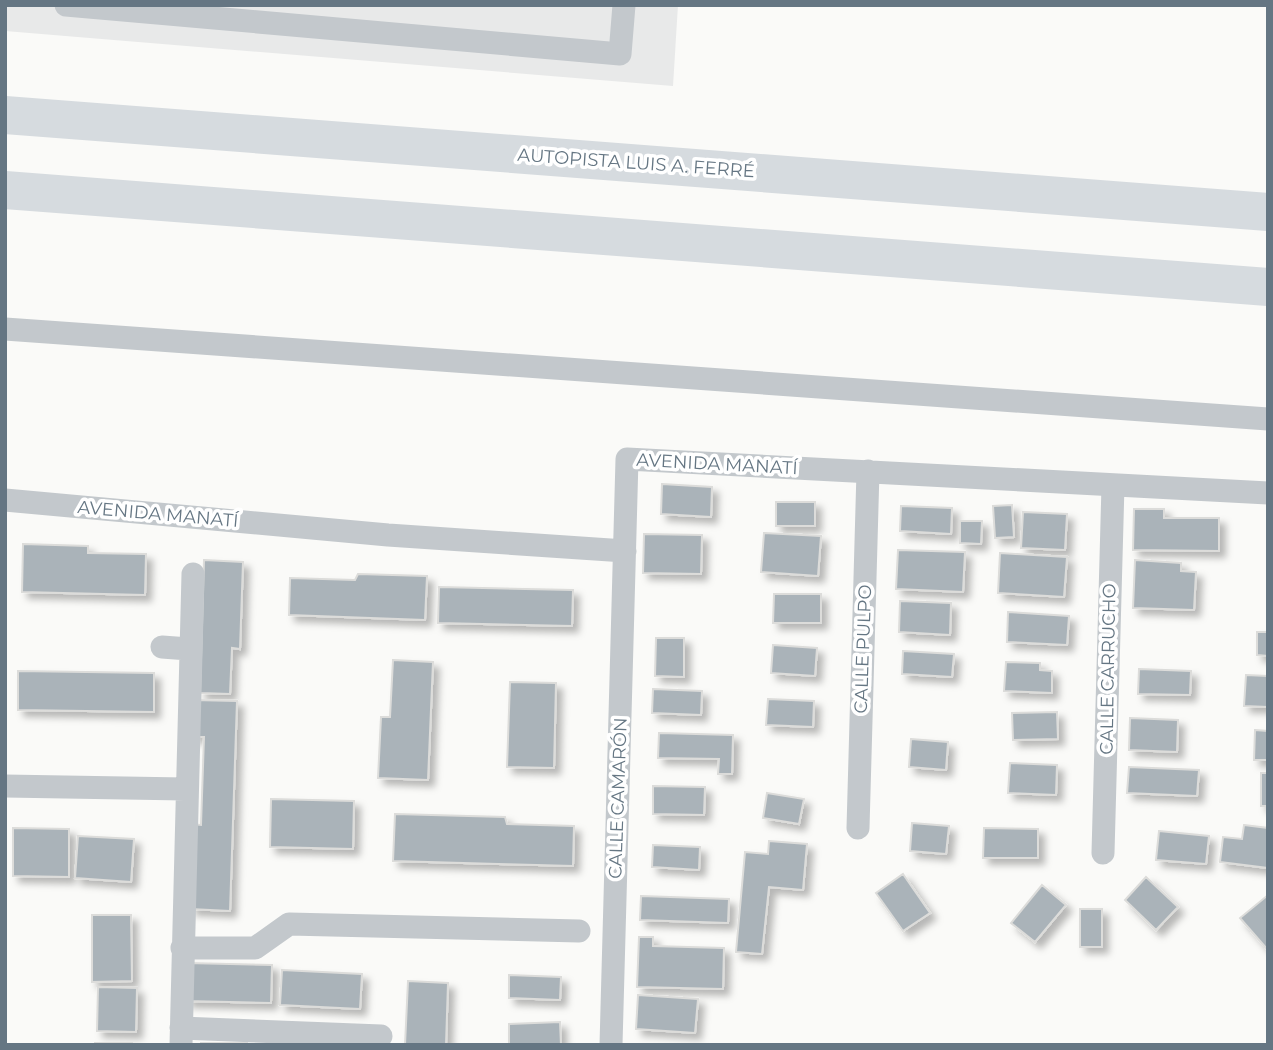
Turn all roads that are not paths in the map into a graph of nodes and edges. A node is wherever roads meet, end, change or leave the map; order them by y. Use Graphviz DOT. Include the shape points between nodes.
graph roads {
  1 [pos="66,5"];
  2 [pos="624,5"];
  3 [pos="5,114"];
  4 [pos="5,190"];
  5 [pos="1268,212"];
  6 [pos="1268,287"];
  7 [pos="5,330"];
  8 [pos="1268,419"];
  9 [pos="868,471"];
  10 [pos="1113,485"];
  11 [pos="1268,493"];
  12 [pos="5,500"];
  13 [pos="625,551"];
  14 [pos="193,574"];
  15 [pos="162,647"];
  16 [pos="190,649"];
  17 [pos="5,786"];
  18 [pos="185,789"];
  19 [pos="858,828"];
  20 [pos="1103,853"];
  21 [pos="579,931"];
  22 [pos="182,948"];
  23 [pos="381,1036"];
  24 [pos="181,1037"];
  25 [pos="611,1045"];
  1 -- 2 [label="street" via="620,54"];
  3 -- 5 [label="highway, AUTOPISTA LUIS A. FERRÉ"];
  4 -- 6 [label="highway"];
  7 -- 8 [label="street"];
  9 -- 10 [label="street, AVENIDA MANATÍ"];
  9 -- 13 [label="street, AVENIDA MANATÍ" via="627,459"];
  9 -- 19 [label="street, CALLE PULPO"];
  10 -- 11 [label="street, AVENIDA MANATÍ"];
  10 -- 20 [label="street, CALLE CARRUCHO"];
  12 -- 13 [label="street, AVENIDA MANATÍ"];
  13 -- 25 [label="street, CALLE CAMARÓN"];
  14 -- 16 [label="street"];
  15 -- 16 [label="street"];
  16 -- 18 [label="street"];
  17 -- 18 [label="street"];
  18 -- 22 [label="street"];
  21 -- 22 [label="street" via="289,924 255,948"];
  22 -- 24 [label="street"];
  23 -- 24 [label="street"];
}
